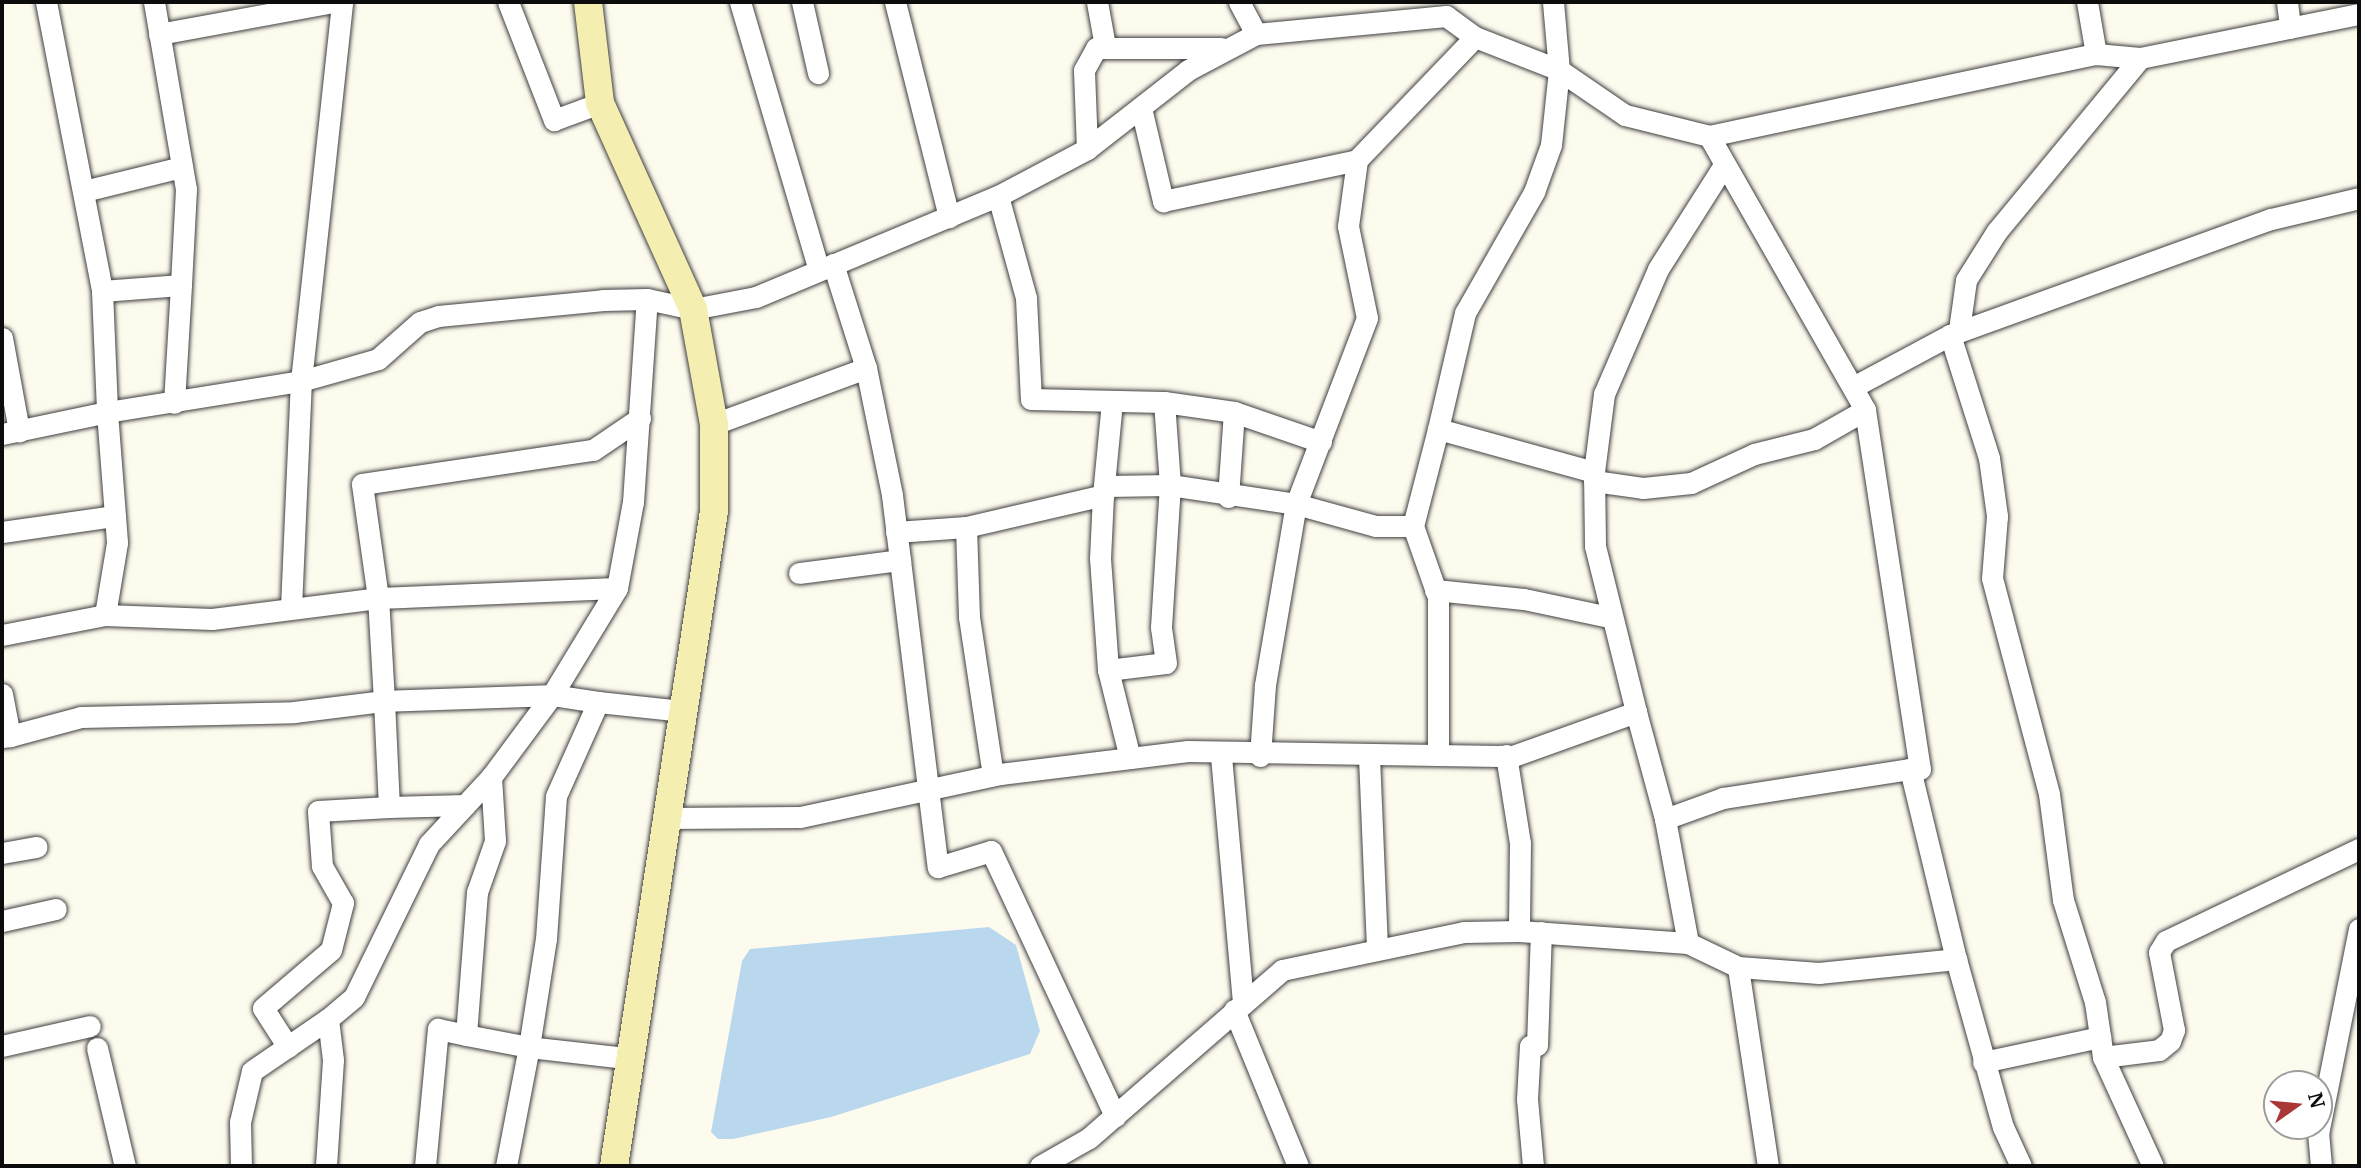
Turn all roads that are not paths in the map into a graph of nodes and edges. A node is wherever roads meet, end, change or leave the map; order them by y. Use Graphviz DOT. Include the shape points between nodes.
graph roads {
  1 [pos="46,2"];
  2 [pos="155,2"];
  3 [pos="334,2"];
  4 [pos="342,2"];
  5 [pos="508,2"];
  6 [pos="588,2"];
  7 [pos="740,2"];
  8 [pos="802,2"];
  9 [pos="895,2"];
  10 [pos="1097,2"];
  11 [pos="1239,2"];
  12 [pos="1553,2"];
  13 [pos="2087,2"];
  14 [pos="2287,2"];
  15 [pos="1445,9"];
  16 [pos="2359,13"];
  17 [pos="2290,28"];
  18 [pos="159,34"];
  19 [pos="1256,34"];
  20 [pos="1475,37"];
  21 [pos="1105,46"];
  22 [pos="1221,48"];
  23 [pos="2096,54"];
  24 [pos="2140,58"];
  25 [pos="1559,70"];
  26 [pos="818,72"];
  27 [pos="600,103"];
  28 [pos="1141,108"];
  29 [pos="1709,136"];
  30 [pos="1087,149"];
  31 [pos="1357,160"];
  32 [pos="1724,166"];
  33 [pos="182,167"];
  34 [pos="84,191"];
  35 [pos="998,196"];
  36 [pos="2359,198"];
  37 [pos="949,218"];
  38 [pos="826,267"];
  39 [pos="181,285"];
  40 [pos="102,291"];
  41 [pos="647,299"];
  42 [pos="693,309"];
  43 [pos="1955,332"];
  44 [pos="2,338"];
  45 [pos="866,368"];
  46 [pos="301,381"];
  47 [pos="1853,387"];
  48 [pos="1112,401"];
  49 [pos="1164,402"];
  50 [pos="174,403"];
  51 [pos="1865,410"];
  52 [pos="107,412"];
  53 [pos="1234,412"];
  54 [pos="640,418"];
  55 [pos="714,424"];
  56 [pos="1438,429"];
  57 [pos="10,433"];
  58 [pos="1321,442"];
  59 [pos="1594,477"];
  60 [pos="1170,485"];
  61 [pos="1105,491"];
  62 [pos="1228,497"];
  63 [pos="1296,504"];
  64 [pos="115,516"];
  65 [pos="1413,526"];
  66 [pos="965,527"];
  67 [pos="2,532"];
  68 [pos="896,533"];
  69 [pos="900,559"];
  70 [pos="799,573"];
  71 [pos="617,588"];
  72 [pos="1435,590"];
  73 [pos="378,598"];
  74 [pos="291,608"];
  75 [pos="105,615"];
  76 [pos="1609,617"];
  77 [pos="2,635"];
  78 [pos="1108,670"];
  79 [pos="2,694"];
  80 [pos="552,695"];
  81 [pos="384,701"];
  82 [pos="598,702"];
  83 [pos="682,711"];
  84 [pos="1636,712"];
  85 [pos="6,737"];
  86 [pos="1438,754"];
  87 [pos="1506,755"];
  88 [pos="1221,756"];
  89 [pos="1261,756"];
  90 [pos="1368,757"];
  91 [pos="1130,758"];
  92 [pos="1910,769"];
  93 [pos="993,775"];
  94 [pos="491,777"];
  95 [pos="929,789"];
  96 [pos="465,805"];
  97 [pos="389,807"];
  98 [pos="666,818"];
  99 [pos="1665,819"];
  100 [pos="36,847"];
  101 [pos="2359,849"];
  102 [pos="2,853"];
  103 [pos="56,909"];
  104 [pos="2,921"];
  105 [pos="2359,929"];
  106 [pos="1519,931"];
  107 [pos="1541,932"];
  108 [pos="1688,943"];
  109 [pos="1377,949"];
  110 [pos="1956,959"];
  111 [pos="1738,967"];
  112 [pos="1238,1006"];
  113 [pos="328,1019"];
  114 [pos="90,1026"];
  115 [pos="466,1035"];
  116 [pos="2,1046"];
  117 [pos="288,1046"];
  118 [pos="530,1047"];
  119 [pos="2102,1047"];
  120 [pos="97,1048"];
  121 [pos="626,1058"];
  122 [pos="1983,1062"];
  123 [pos="1115,1116"];
  124 [pos="125,1166"];
  125 [pos="241,1166"];
  126 [pos="326,1166"];
  127 [pos="425,1166"];
  128 [pos="506,1166"];
  129 [pos="614,1166"];
  130 [pos="1040,1166"];
  131 [pos="1298,1166"];
  132 [pos="1534,1166"];
  133 [pos="1768,1166"];
  134 [pos="2021,1166"];
  135 [pos="2153,1166"];
  136 [pos="2321,1166"];
  1 -- 34 [label="street"];
  2 -- 18 [label="street"];
  3 -- 18 [label="street"];
  4 -- 46 [label="street"];
  5 -- 27 [label="street" via="554,120"];
  6 -- 27 [label="main road"];
  7 -- 38 [label="street"];
  8 -- 26 [label="street"];
  9 -- 37 [label="street"];
  10 -- 21 [label="street"];
  11 -- 19 [label="street"];
  12 -- 25 [label="street"];
  13 -- 23 [label="street"];
  14 -- 17 [label="street"];
  15 -- 19 [label="street"];
  15 -- 20 [label="street"];
  16 -- 17 [label="street"];
  17 -- 24 [label="street"];
  18 -- 33 [label="street"];
  19 -- 22 [label="street"];
  20 -- 25 [label="street"];
  20 -- 31 [label="street"];
  21 -- 22 [label="street"];
  21 -- 30 [label="street" via="1086,62"];
  22 -- 28 [label="street"];
  23 -- 24 [label="street"];
  23 -- 29 [label="street"];
  24 -- 43 [label="street" via="1997,231 1966,280"];
  25 -- 29 [label="street" via="1625,115"];
  25 -- 56 [label="street" via="1551,145 1534,192 1465,313"];
  27 -- 42 [label="main road"];
  28 -- 30 [label="street"];
  28 -- 31 [label="street" via="1163,201"];
  29 -- 32 [label="street"];
  30 -- 35 [label="street"];
  31 -- 58 [label="street" via="1348,226 1367,318"];
  32 -- 47 [label="street"];
  32 -- 59 [label="street" via="1658,269 1604,394"];
  33 -- 34 [label="street"];
  33 -- 39 [label="street"];
  34 -- 40 [label="street"];
  35 -- 37 [label="street"];
  35 -- 48 [label="street" via="1026,298 1031,399"];
  36 -- 43 [label="street" via="2270,219 2039,308"];
  37 -- 38 [label="street"];
  38 -- 42 [label="street" via="756,297"];
  38 -- 45 [label="street"];
  39 -- 40 [label="street"];
  39 -- 50 [label="street"];
  40 -- 52 [label="street"];
  41 -- 42 [label="street"];
  41 -- 46 [label="street" via="438,316 406,332 378,359"];
  41 -- 54 [label="street"];
  42 -- 55 [label="main road"];
  43 -- 47 [label="street"];
  43 -- 119 [label="street" via="1989,458 1997,516 1992,578 2049,794 2063,900"];
  44 -- 57 [label="street"];
  45 -- 55 [label="street"];
  45 -- 68 [label="street"];
  46 -- 50 [label="street"];
  46 -- 74 [label="street"];
  47 -- 51 [label="street"];
  48 -- 49 [label="street"];
  48 -- 61 [label="street"];
  49 -- 53 [label="street"];
  49 -- 60 [label="street"];
  50 -- 52 [label="street"];
  51 -- 59 [label="street" via="1814,439 1754,454 1691,483 1643,488"];
  51 -- 92 [label="street" via="1920,769"];
  52 -- 57 [label="street"];
  52 -- 64 [label="street"];
  53 -- 58 [label="street"];
  53 -- 62 [label="street"];
  54 -- 71 [label="street"];
  54 -- 73 [label="street" via="593,450 362,484"];
  55 -- 83 [label="main road" via="714,511"];
  56 -- 59 [label="street"];
  56 -- 65 [label="street"];
  58 -- 63 [label="street"];
  59 -- 76 [label="street" via="1595,546"];
  60 -- 61 [label="street"];
  60 -- 62 [label="street"];
  60 -- 78 [label="street" via="1161,627 1166,663"];
  61 -- 66 [label="street"];
  61 -- 78 [label="street" via="1100,558"];
  62 -- 63 [label="street"];
  63 -- 65 [label="street" via="1376,526"];
  63 -- 89 [label="street" via="1265,685"];
  64 -- 67 [label="street"];
  64 -- 75 [label="street" via="117,543"];
  65 -- 72 [label="street"];
  66 -- 68 [label="street"];
  66 -- 93 [label="street" via="969,617"];
  68 -- 69 [label="street"];
  69 -- 70 [label="street"];
  69 -- 95 [label="street"];
  71 -- 73 [label="street"];
  71 -- 80 [label="street"];
  72 -- 76 [label="street" via="1524,599"];
  72 -- 86 [label="street" via="1441,653"];
  73 -- 74 [label="street"];
  73 -- 81 [label="street"];
  74 -- 75 [label="street" via="212,619"];
  75 -- 77 [label="street"];
  76 -- 84 [label="street"];
  78 -- 91 [label="street"];
  79 -- 85 [label="street"];
  80 -- 81 [label="street"];
  80 -- 82 [label="street"];
  80 -- 94 [label="street"];
  81 -- 85 [label="street" via="294,712 81,717"];
  81 -- 97 [label="street"];
  82 -- 83 [label="street"];
  82 -- 118 [label="street" via="556,796"];
  83 -- 98 [label="main road"];
  84 -- 87 [label="street"];
  84 -- 99 [label="street"];
  86 -- 87 [label="street"];
  86 -- 90 [label="street"];
  87 -- 106 [label="street" via="1520,843"];
  88 -- 89 [label="street"];
  88 -- 91 [label="street" via="1188,751"];
  88 -- 112 [label="street"];
  89 -- 90 [label="street"];
  90 -- 109 [label="street"];
  91 -- 93 [label="street"];
  92 -- 99 [label="street" via="1723,798"];
  92 -- 110 [label="street"];
  93 -- 95 [label="street"];
  94 -- 96 [label="street"];
  94 -- 115 [label="street" via="495,841 477,892"];
  95 -- 98 [label="street" via="800,817"];
  95 -- 123 [label="street" via="937,867 991,851"];
  96 -- 97 [label="street"];
  96 -- 113 [label="street" via="429,844 354,997"];
  97 -- 117 [label="street" via="318,811 322,866 343,903 331,950 263,1009"];
  98 -- 121 [label="main road"];
  99 -- 108 [label="street"];
  100 -- 102 [label="street"];
  101 -- 119 [label="street" via="2166,941 2159,952 2174,1030 2170,1041 2160,1050"];
  103 -- 104 [label="street"];
  105 -- 136 [label="street" via="2318,1134"];
  106 -- 107 [label="street"];
  106 -- 109 [label="street" via="1464,932"];
  107 -- 108 [label="street"];
  107 -- 132 [label="street" via="1538,1034 1537,1045 1530,1046 1527,1099"];
  108 -- 111 [label="street"];
  109 -- 112 [label="street" via="1282,970"];
  110 -- 111 [label="street" via="1819,973"];
  110 -- 122 [label="street"];
  111 -- 133 [label="street"];
  112 -- 123 [label="street"];
  112 -- 131 [label="street"];
  113 -- 117 [label="street"];
  113 -- 126 [label="street" via="333,1060"];
  114 -- 116 [label="street"];
  115 -- 118 [label="street"];
  115 -- 127 [label="street" via="438,1029"];
  117 -- 125 [label="street" via="252,1071 240,1122"];
  118 -- 121 [label="street"];
  118 -- 128 [label="street"];
  119 -- 122 [label="street"];
  119 -- 135 [label="street"];
  120 -- 124 [label="street"];
  121 -- 129 [label="main road"];
  122 -- 134 [label="street"];
  123 -- 130 [label="street"];
}
